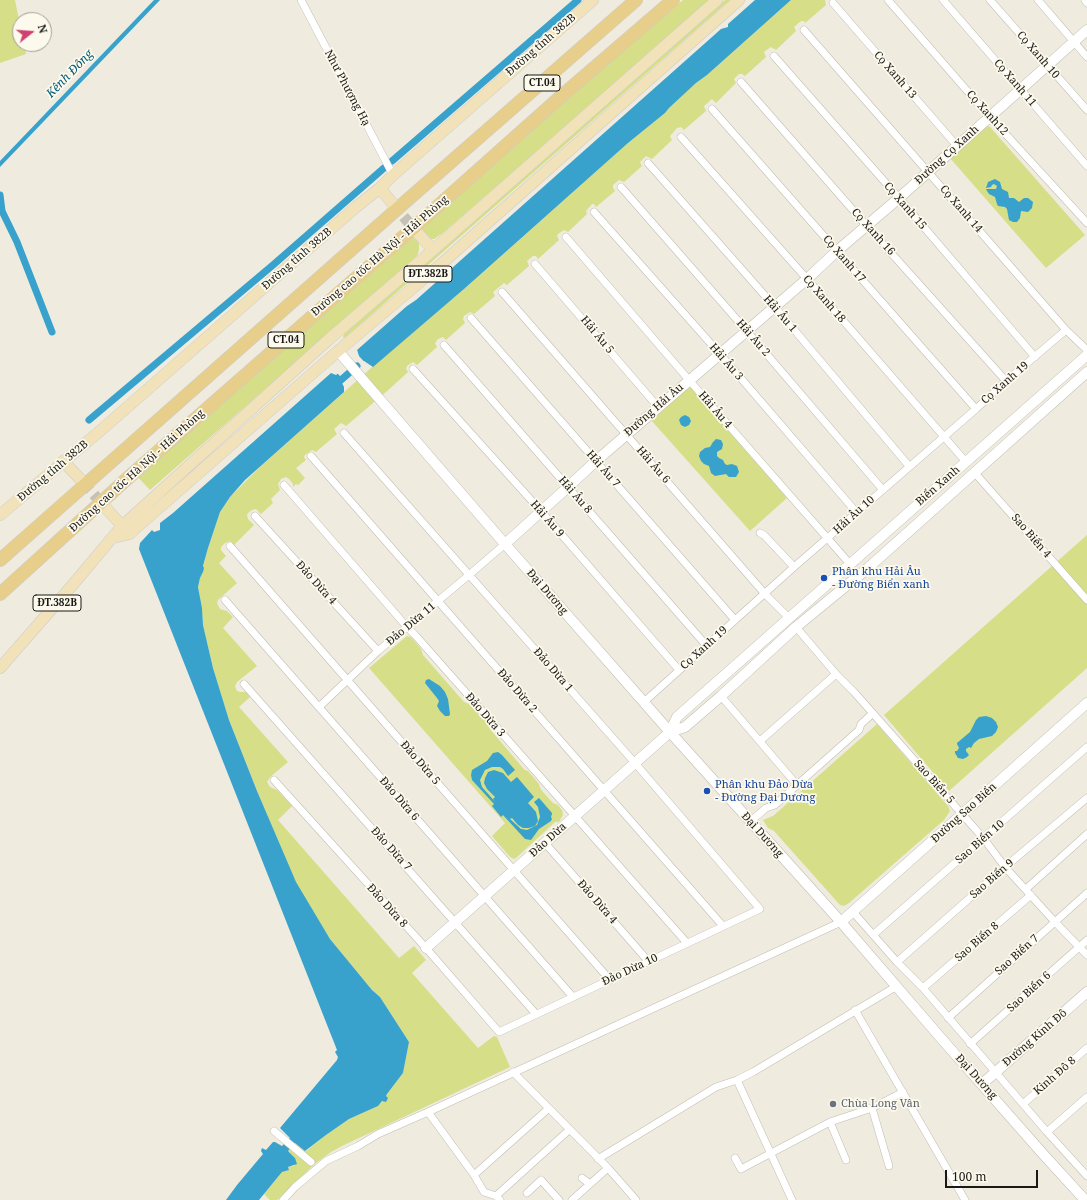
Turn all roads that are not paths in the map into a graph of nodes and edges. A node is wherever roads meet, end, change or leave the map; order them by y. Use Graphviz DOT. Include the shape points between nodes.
graph roads {
  1 [pos="301,0"];
  2 [pos="593,0"];
  3 [pos="631,0"];
  4 [pos="636,0"];
  5 [pos="673,0"];
  6 [pos="678,0"];
  7 [pos="717,0"];
  8 [pos="739,0"];
  9 [pos="888,0"];
  10 [pos="943,0"];
  11 [pos="990,0"];
  12 [pos="1038,0"];
  13 [pos="1085,0"];
  14 [pos="1087,2"];
  15 [pos="833,3"];
  16 [pos="804,30"];
  17 [pos="1087,30"];
  18 [pos="1074,42"];
  19 [pos="774,56"];
  20 [pos="1087,57"];
  21 [pos="1047,66"];
  22 [pos="741,82"];
  23 [pos="1020,89"];
  24 [pos="558,99"];
  25 [pos="712,109"];
  26 [pos="1087,110"];
  27 [pos="990,117"];
  28 [pos="680,137"];
  29 [pos="957,146"];
  30 [pos="648,163"];
  31 [pos="448,165"];
  32 [pos="1087,166"];
  33 [pos="928,171"];
  34 [pos="393,175"];
  35 [pos="621,187"];
  36 [pos="380,188"];
  37 [pos="899,198"];
  38 [pos="394,204"];
  39 [pos="594,212"];
  40 [pos="1087,223"];
  41 [pos="866,225"];
  42 [pos="414,229"];
  43 [pos="566,237"];
  44 [pos="433,250"];
  45 [pos="837,251"];
  46 [pos="535,264"];
  47 [pos="807,279"];
  48 [pos="502,292"];
  49 [pos="774,307"];
  50 [pos="471,318"];
  51 [pos="746,330"];
  52 [pos="1066,330"];
  53 [pos="328,340"];
  54 [pos="444,345"];
  55 [pos="1087,350"];
  56 [pos="720,354"];
  57 [pos="341,355"];
  58 [pos="1087,355"];
  59 [pos="1035,357"];
  60 [pos="413,369"];
  61 [pos="1087,372"];
  62 [pos="689,380"];
  63 [pos="1006,381"];
  64 [pos="658,407"];
  65 [pos="976,409"];
  66 [pos="344,433"];
  67 [pos="626,435"];
  68 [pos="944,436"];
  69 [pos="311,456"];
  70 [pos="63,461"];
  71 [pos="596,461"];
  72 [pos="966,462"];
  73 [pos="909,466"];
  74 [pos="974,472"];
  75 [pos="82,482"];
  76 [pos="284,485"];
  77 [pos="568,487"];
  78 [pos="883,490"];
  79 [pos="104,505"];
  80 [pos="541,511"];
  81 [pos="857,513"];
  82 [pos="0,515"];
  83 [pos="255,516"];
  84 [pos="126,530"];
  85 [pos="760,533"];
  86 [pos="828,538"];
  87 [pos="505,544"];
  88 [pos="230,546"];
  89 [pos="0,560"];
  90 [pos="850,564"];
  91 [pos="794,567"];
  92 [pos="469,575"];
  93 [pos="0,594"];
  94 [pos="765,594"];
  95 [pos="225,600"];
  96 [pos="1087,600"];
  97 [pos="438,601"];
  98 [pos="789,618"];
  99 [pos="735,620"];
  100 [pos="407,627"];
  101 [pos="796,627"];
  102 [pos="706,645"];
  103 [pos="378,651"];
  104 [pos="0,668"];
  105 [pos="679,670"];
  106 [pos="836,674"];
  107 [pos="347,679"];
  108 [pos="244,684"];
  109 [pos="721,696"];
  110 [pos="644,702"];
  111 [pos="1087,703"];
  112 [pos="319,707"];
  113 [pos="872,714"];
  114 [pos="670,732"];
  115 [pos="760,741"];
  116 [pos="1087,747"];
  117 [pos="635,763"];
  118 [pos="274,780"];
  119 [pos="798,785"];
  120 [pos="604,791"];
  121 [pos="1087,798"];
  122 [pos="962,814"];
  123 [pos="575,816"];
  124 [pos="750,822"];
  125 [pos="1087,834"];
  126 [pos="984,839"];
  127 [pos="545,843"];
  128 [pos="1006,867"];
  129 [pos="514,870"];
  130 [pos="1026,889"];
  131 [pos="1087,893"];
  132 [pos="1031,895"];
  133 [pos="485,896"];
  134 [pos="760,909"];
  135 [pos="853,912"];
  136 [pos="456,922"];
  137 [pos="841,922"];
  138 [pos="1055,922"];
  139 [pos="723,926"];
  140 [pos="873,935"];
  141 [pos="1087,940"];
  142 [pos="687,943"];
  143 [pos="1079,947"];
  144 [pos="426,948"];
  145 [pos="1087,955"];
  146 [pos="649,962"];
  147 [pos="897,962"];
  148 [pos="610,980"];
  149 [pos="897,986"];
  150 [pos="922,988"];
  151 [pos="1087,992"];
  152 [pos="573,997"];
  153 [pos="855,1010"];
  154 [pos="536,1014"];
  155 [pos="948,1018"];
  156 [pos="499,1032"];
  157 [pos="970,1044"];
  158 [pos="1087,1048"];
  159 [pos="514,1072"];
  160 [pos="995,1072"];
  161 [pos="737,1080"];
  162 [pos="982,1084"];
  163 [pos="903,1092"];
  164 [pos="1087,1097"];
  165 [pos="1023,1104"];
  166 [pos="872,1108"];
  167 [pos="548,1109"];
  168 [pos="428,1112"];
  169 [pos="830,1122"];
  170 [pos="569,1130"];
  171 [pos="274,1131"];
  172 [pos="1047,1132"];
  173 [pos="772,1153"];
  174 [pos="735,1158"];
  175 [pos="598,1159"];
  176 [pos="846,1160"];
  177 [pos="311,1162"];
  178 [pos="889,1166"];
  179 [pos="608,1168"];
  180 [pos="474,1175"];
  181 [pos="1087,1176"];
  182 [pos="582,1178"];
  183 [pos="590,1184"];
  184 [pos="527,1193"];
  185 [pos="498,1198"];
  186 [pos="283,1200"];
  187 [pos="559,1200"];
  188 [pos="572,1200"];
  189 [pos="636,1200"];
  190 [pos="792,1200"];
  191 [pos="965,1200"];
  192 [pos="1085,1200"];
  1 -- 34 [label="street, Như Phượng Hạ"];
  2 -- 34 [label="main road, Đường tỉnh 382B"];
  3 -- 31 [label="highway"];
  4 -- 31 [label="highway, Đường cao tốc Hà Nội - Hải Phòng / CT.04"];
  5 -- 24 [label="highway, Đường cao tốc Hà Nội - Hải Phòng / CT.04"];
  6 -- 24 [label="highway"];
  7 -- 44 [label="main road, ĐT.382B"];
  8 -- 57 [label="main road, ĐT.382B"];
  9 -- 27 [label="street, Cọ Xanh12"];
  10 -- 23 [label="street, Cọ Xanh 11"];
  11 -- 21 [label="street, Cọ Xanh 10"];
  12 -- 18 [label="street"];
  13 -- 14 [label="street"];
  15 -- 29 [label="street, Cọ Xanh 13"];
  16 -- 33 [label="street, Cọ Xanh 14"];
  17 -- 18 [label="street, Đường Cọ Xanh"];
  18 -- 20 [label="street"];
  18 -- 21 [label="street, Đường Cọ Xanh"];
  19 -- 37 [label="street, Cọ Xanh 15"];
  21 -- 23 [label="street, Đường Cọ Xanh"];
  21 -- 26 [label="street, Cọ Xanh 10"];
  22 -- 41 [label="street, Cọ Xanh 16"];
  23 -- 27 [label="street, Đường Cọ Xanh"];
  23 -- 32 [label="street, Cọ Xanh 11"];
  24 -- 93 [label="highway, Đường cao tốc Hà Nội - Hải Phòng / CT.04"];
  25 -- 45 [label="street, Cọ Xanh 17"];
  27 -- 29 [label="street, Đường Cọ Xanh"];
  27 -- 40 [label="street, Cọ Xanh12"];
  28 -- 47 [label="street, Cọ Xanh 18"];
  29 -- 33 [label="street, Đường Cọ Xanh"];
  30 -- 49 [label="street, Hải Âu 1"];
  31 -- 89 [label="highway, Đường cao tốc Hà Nội - Hải Phòng / CT.04"];
  33 -- 37 [label="street, Đường Cọ Xanh"];
  33 -- 52 [label="street, Cọ Xanh 14"];
  34 -- 36 [label="main road, Đường tỉnh 382B"];
  35 -- 51 [label="street, Hải Âu 2"];
  36 -- 38 [label="main road"];
  36 -- 70 [label="main road, Đường tỉnh 382B"];
  37 -- 41 [label="street, Đường Cọ Xanh"];
  37 -- 59 [label="street, Cọ Xanh 15"];
  39 -- 56 [label="street, Hải Âu 3"];
  41 -- 45 [label="street, Đường Cọ Xanh"];
  41 -- 63 [label="street, Cọ Xanh 16"];
  42 -- 44 [label="main road"];
  43 -- 62 [label="street, Hải Âu 4"];
  44 -- 53 [label="main road, ĐT.382B"];
  45 -- 47 [label="street, Đường Cọ Xanh"];
  45 -- 65 [label="street, Cọ Xanh 17"];
  46 -- 64 [label="street, Hải Âu 5"];
  47 -- 49 [label="street, Đường Hải Âu"];
  47 -- 68 [label="street, Cọ Xanh 18"];
  48 -- 67 [label="street, Hải Âu 6"];
  49 -- 51 [label="street, Đường Hải Âu"];
  49 -- 73 [label="street, Hải Âu 1"];
  50 -- 71 [label="street, Hải Âu 7"];
  51 -- 56 [label="street, Đường Hải Âu"];
  51 -- 78 [label="street, Hải Âu 2"];
  52 -- 55 [label="street, Cọ Xanh 14"];
  52 -- 59 [label="street, Cọ Xanh 19"];
  53 -- 57 [label="main road"];
  53 -- 84 [label="main road, ĐT.382B"];
  54 -- 77 [label="street, Hải Âu 8"];
  56 -- 62 [label="street, Đường Hải Âu"];
  56 -- 81 [label="street, Hải Âu 3"];
  57 -- 84 [label="main road, ĐT.382B"];
  57 -- 87 [label="street, Đại Dương"];
  58 -- 72 [label="street, Biển Xanh"];
  59 -- 63 [label="street, Cọ Xanh 19"];
  60 -- 80 [label="street, Hải Âu 9"];
  61 -- 74 [label="street, Biển Xanh"];
  62 -- 64 [label="street, Đường Hải Âu"];
  62 -- 86 [label="street, Hải Âu 4"];
  63 -- 65 [label="street, Cọ Xanh 19"];
  64 -- 67 [label="street, Đường Hải Âu"];
  65 -- 68 [label="street, Cọ Xanh 19"];
  66 -- 92 [label="street, Đảo Dừa 1"];
  67 -- 71 [label="street, Đường Hải Âu"];
  67 -- 94 [label="street, Hải Âu 6"];
  68 -- 72 [label="street, Cọ Xanh 18"];
  68 -- 73 [label="street, Hải Âu 10"];
  69 -- 97 [label="street, Đảo Dừa 2"];
  70 -- 75 [label="main road"];
  70 -- 82 [label="main road, Đường tỉnh 382B"];
  71 -- 77 [label="street, Đường Hải Âu"];
  71 -- 99 [label="street, Hải Âu 7"];
  72 -- 74 [label="street"];
  72 -- 90 [label="street, Biển Xanh"];
  73 -- 78 [label="street, Hải Âu 10"];
  74 -- 96 [label="street, Sao Biển 4"];
  74 -- 101 [label="street, Biển Xanh" via="868,568"];
  76 -- 100 [label="street, Đảo Dừa 3"];
  77 -- 80 [label="street, Đường Hải Âu"];
  77 -- 102 [label="street, Hải Âu 8"];
  78 -- 81 [label="street, Hải Âu 10"];
  79 -- 84 [label="main road"];
  80 -- 87 [label="street, Đường Hải Âu"];
  80 -- 105 [label="street, Hải Âu 9"];
  81 -- 86 [label="street, Hải Âu 10"];
  83 -- 103 [label="street, Đảo Dừa 4"];
  84 -- 104 [label="main road, ĐT.382B" via="112,538"];
  85 -- 91 [label="street"];
  86 -- 90 [label="street, Hải Âu 4"];
  86 -- 91 [label="street, Hải Âu 10"];
  87 -- 92 [label="street, Đảo Dừa 11"];
  87 -- 110 [label="street, Đại Dương"];
  88 -- 107 [label="street, Đảo Dừa 5"];
  90 -- 98 [label="street, Biển Xanh"];
  91 -- 94 [label="street, Hải Âu 10"];
  92 -- 97 [label="street, Đảo Dừa 11"];
  92 -- 117 [label="street, Đảo Dừa 1"];
  94 -- 98 [label="street, Hải Âu 6"];
  94 -- 99 [label="street, Cọ Xanh 19"];
  95 -- 112 [label="street, Đảo Dừa 6"];
  97 -- 100 [label="street, Đảo Dừa 11"];
  97 -- 120 [label="street, Đảo Dừa 2"];
  98 -- 101 [label="street"];
  98 -- 114 [label="street, Biển Xanh" via="677,717"];
  99 -- 102 [label="street, Cọ Xanh 19"];
  100 -- 103 [label="street, Đảo Dừa 11"];
  100 -- 123 [label="street, Đảo Dừa 3"];
  101 -- 106 [label="street, Sao Biển 5"];
  101 -- 109 [label="street, Biển Xanh"];
  102 -- 105 [label="street, Cọ Xanh 19"];
  103 -- 107 [label="street, Đảo Dừa 11"];
  105 -- 110 [label="street, Cọ Xanh 19"];
  106 -- 113 [label="street, Sao Biển 5"];
  106 -- 115 [label="street"];
  107 -- 112 [label="street, Đảo Dừa 11"];
  107 -- 129 [label="street, Đảo Dừa 5"];
  108 -- 136 [label="street, Đảo Dừa 7"];
  109 -- 114 [label="street, Biển Xanh" via="685,727"];
  109 -- 115 [label="street"];
  110 -- 114 [label="street, Đại Dương"];
  111 -- 122 [label="street, Đường Sao Biển"];
  112 -- 133 [label="street, Đảo Dừa 6"];
  113 -- 119 [label="street" via="861,724 859,730"];
  113 -- 122 [label="street, Sao Biển 5"];
  114 -- 117 [label="street, Đảo Dừa"];
  114 -- 124 [label="street, Đại Dương"];
  115 -- 119 [label="street"];
  116 -- 126 [label="street, Sao Biển 10"];
  117 -- 120 [label="street, Đảo Dừa"];
  117 -- 134 [label="street, Đảo Dừa 1"];
  118 -- 144 [label="street, Đảo Dừa 8"];
  119 -- 124 [label="street"];
  120 -- 123 [label="street, Đảo Dừa"];
  120 -- 139 [label="street, Đảo Dừa 2"];
  121 -- 128 [label="street, Sao Biển 9"];
  122 -- 126 [label="street, Sao Biển 5"];
  122 -- 135 [label="street, Đường Sao Biển"];
  123 -- 127 [label="street, Đảo Dừa"];
  123 -- 142 [label="street, Đảo Dừa 3"];
  124 -- 137 [label="street, Đại Dương"];
  125 -- 130 [label="street"];
  126 -- 128 [label="street, Sao Biển 5"];
  126 -- 140 [label="street, Sao Biển 10"];
  127 -- 129 [label="street, Đảo Dừa"];
  127 -- 146 [label="street, Đảo Dừa 4"];
  128 -- 130 [label="street, Sao Biển 5"];
  128 -- 147 [label="street, Sao Biển 9"];
  129 -- 133 [label="street, Đảo Dừa"];
  129 -- 148 [label="street, Đảo Dừa 5"];
  130 -- 132 [label="street, Sao Biển 5"];
  131 -- 138 [label="street, Sao Biển 7"];
  132 -- 138 [label="street, Sao Biển 5"];
  132 -- 150 [label="street, Sao Biển 8"];
  133 -- 136 [label="street, Đảo Dừa"];
  133 -- 152 [label="street, Đảo Dừa 6"];
  134 -- 139 [label="street, Đảo Dừa 10"];
  135 -- 137 [label="street, Đường Sao Biển"];
  135 -- 140 [label="street"];
  136 -- 144 [label="street, Đảo Dừa"];
  136 -- 154 [label="street, Đảo Dừa 7"];
  137 -- 149 [label="street, Đại Dương"];
  137 -- 159 [label="street"];
  138 -- 143 [label="street, Sao Biển 5"];
  138 -- 155 [label="street, Sao Biển 7"];
  139 -- 142 [label="street, Đảo Dừa 10"];
  140 -- 147 [label="street"];
  141 -- 143 [label="street, Sao Biển 6"];
  142 -- 146 [label="street, Đảo Dừa 10"];
  143 -- 145 [label="street, Sao Biển 5"];
  143 -- 157 [label="street, Sao Biển 6"];
  144 -- 156 [label="street, Đảo Dừa 8"];
  146 -- 148 [label="street, Đảo Dừa 10"];
  147 -- 150 [label="street"];
  148 -- 152 [label="street, Đảo Dừa 10"];
  149 -- 153 [label="street"];
  149 -- 162 [label="street, Đại Dương"];
  150 -- 155 [label="street"];
  151 -- 160 [label="street, Đường Kinh Đô"];
  152 -- 154 [label="street, Đảo Dừa 10"];
  153 -- 161 [label="street"];
  153 -- 163 [label="street"];
  154 -- 156 [label="street, Đảo Dừa 10"];
  155 -- 157 [label="street"];
  157 -- 160 [label="street"];
  158 -- 165 [label="street, Kinh Đô 8"];
  159 -- 167 [label="street"];
  159 -- 168 [label="street"];
  160 -- 162 [label="street, Đường Kinh Đô"];
  160 -- 165 [label="street"];
  161 -- 173 [label="street"];
  161 -- 175 [label="street" via="716,1087"];
  162 -- 192 [label="street, Đại Dương"];
  163 -- 166 [label="street"];
  163 -- 191 [label="street"];
  164 -- 172 [label="street"];
  165 -- 172 [label="street"];
  166 -- 169 [label="street"];
  166 -- 178 [label="street"];
  167 -- 170 [label="street"];
  167 -- 180 [label="street"];
  168 -- 180 [label="street"];
  168 -- 186 [label="street" via="326,1161"];
  169 -- 173 [label="street"];
  169 -- 176 [label="street"];
  170 -- 175 [label="street"];
  170 -- 185 [label="street"];
  171 -- 177 [label="street"];
  172 -- 181 [label="street"];
  173 -- 174 [label="street" via="741,1169"];
  173 -- 190 [label="street"];
  175 -- 179 [label="street"];
  179 -- 183 [label="street"];
  179 -- 189 [label="street"];
  180 -- 185 [label="street" via="484,1192"];
  182 -- 183 [label="street"];
  183 -- 188 [label="street"];
  184 -- 187 [label="street" via="541,1180"];
}
